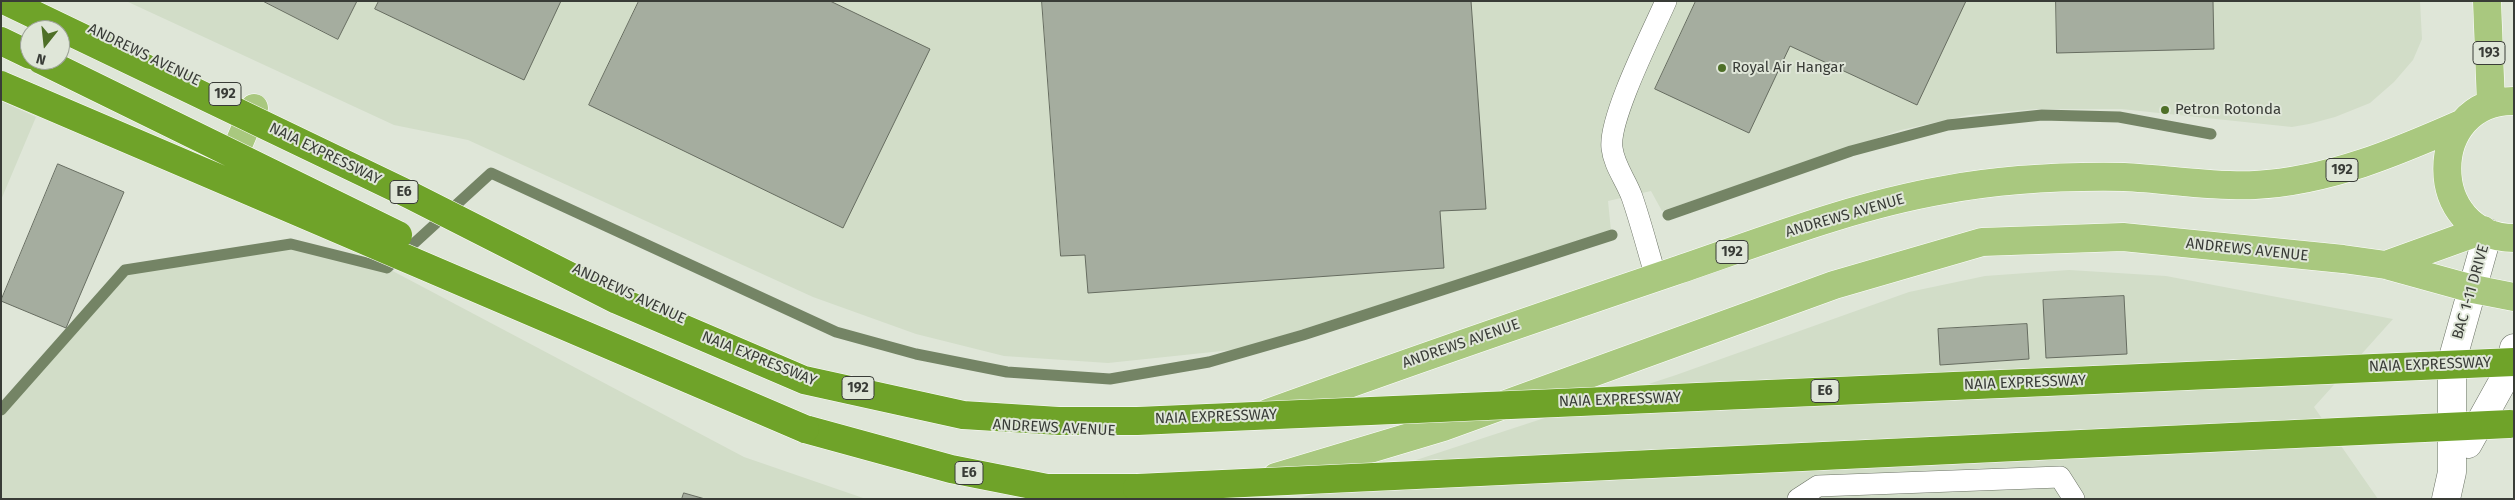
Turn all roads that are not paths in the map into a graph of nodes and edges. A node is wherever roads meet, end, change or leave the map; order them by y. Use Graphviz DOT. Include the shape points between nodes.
graph roads {
  1 [pos="6,1"];
  2 [pos="32,1"];
  3 [pos="1666,1"];
  4 [pos="2487,1"];
  5 [pos="1,41"];
  6 [pos="1,50"];
  7 [pos="20,50"];
  8 [pos="61,70"];
  9 [pos="1,85"];
  10 [pos="2502,102"];
  11 [pos="254,108"];
  12 [pos="2464,123"];
  13 [pos="231,162"];
  14 [pos="418,187"];
  15 [pos="478,219"];
  16 [pos="2495,234"];
  17 [pos="384,236"];
  18 [pos="425,258"];
  19 [pos="2386,266"];
  20 [pos="1656,277"];
  21 [pos="2473,289"];
  22 [pos="2514,297"];
  23 [pos="2514,348"];
  24 [pos="2514,362"];
  25 [pos="2514,424"];
  26 [pos="806,428"];
  27 [pos="2452,472"];
  28 [pos="1798,499"];
  29 [pos="2074,499"];
  30 [pos="2446,499"];
  1 -- 24 [label="highway, NAIA EXPRESSWAY / E6, bridge" via="410,195 617,300 804,380 963,415 1060,421 1137,421"];
  2 -- 11 [label="main road, ANDREWS AVENUE / 192"];
  3 -- 20 [label="lane" via="1624,96 1614,125 1612,146 1617,167 1632,195"];
  4 -- 10 [label="main road, 193"];
  5 -- 7 [label="highway"];
  6 -- 13 [label="main road"];
  8 -- 26 [label="highway, E6, bridge" via="694,379"];
  9 -- 26 [label="highway, bridge"];
  10 -- 12 [label="main road, ANDREWS AVENUE / 192"];
  11 -- 13 [label="main road"];
  11 -- 14 [label="main road, ANDREWS AVENUE / 192"];
  12 -- 16 [label="main road, ANDREWS AVENUE / 192" via="2448,150 2447,181 2451,196 2459,210"];
  12 -- 20 [label="main road, ANDREWS AVENUE / 192" via="2403,150 2312,178 2256,185 2214,185 2125,177 2010,179 1942,190 1843,214"];
  13 -- 17 [label="main road"];
  15 -- 20 [label="main road, ANDREWS AVENUE / 192" via="621,293 808,372 964,423 1116,434 1266,413"];
  16 -- 19 [label="main road"];
  16 -- 21 [label="street, BAC 1-11 DRIVE"];
  18 -- 19 [label="main road, ANDREWS AVENUE" via="785,429 966,482 1045,493 1129,494 1278,476 1443,427 1834,285 1982,242 2123,237"];
  19 -- 21 [label="main road, ANDREWS AVENUE"];
  21 -- 22 [label="main road, ANDREWS AVENUE"];
  21 -- 27 [label="street, BAC 1-11 DRIVE" via="2452,360"];
  23 -- 27 [label="street, BAC 1-11 DRIVE" via="2508,372"];
  25 -- 26 [label="highway, E6, bridge" via="1138,488 1047,488 951,469"];
  27 -- 30 [label="street, BAC 1-11 DRIVE"];
  28 -- 29 [label="lane" via="1818,486 2060,477"];
}
